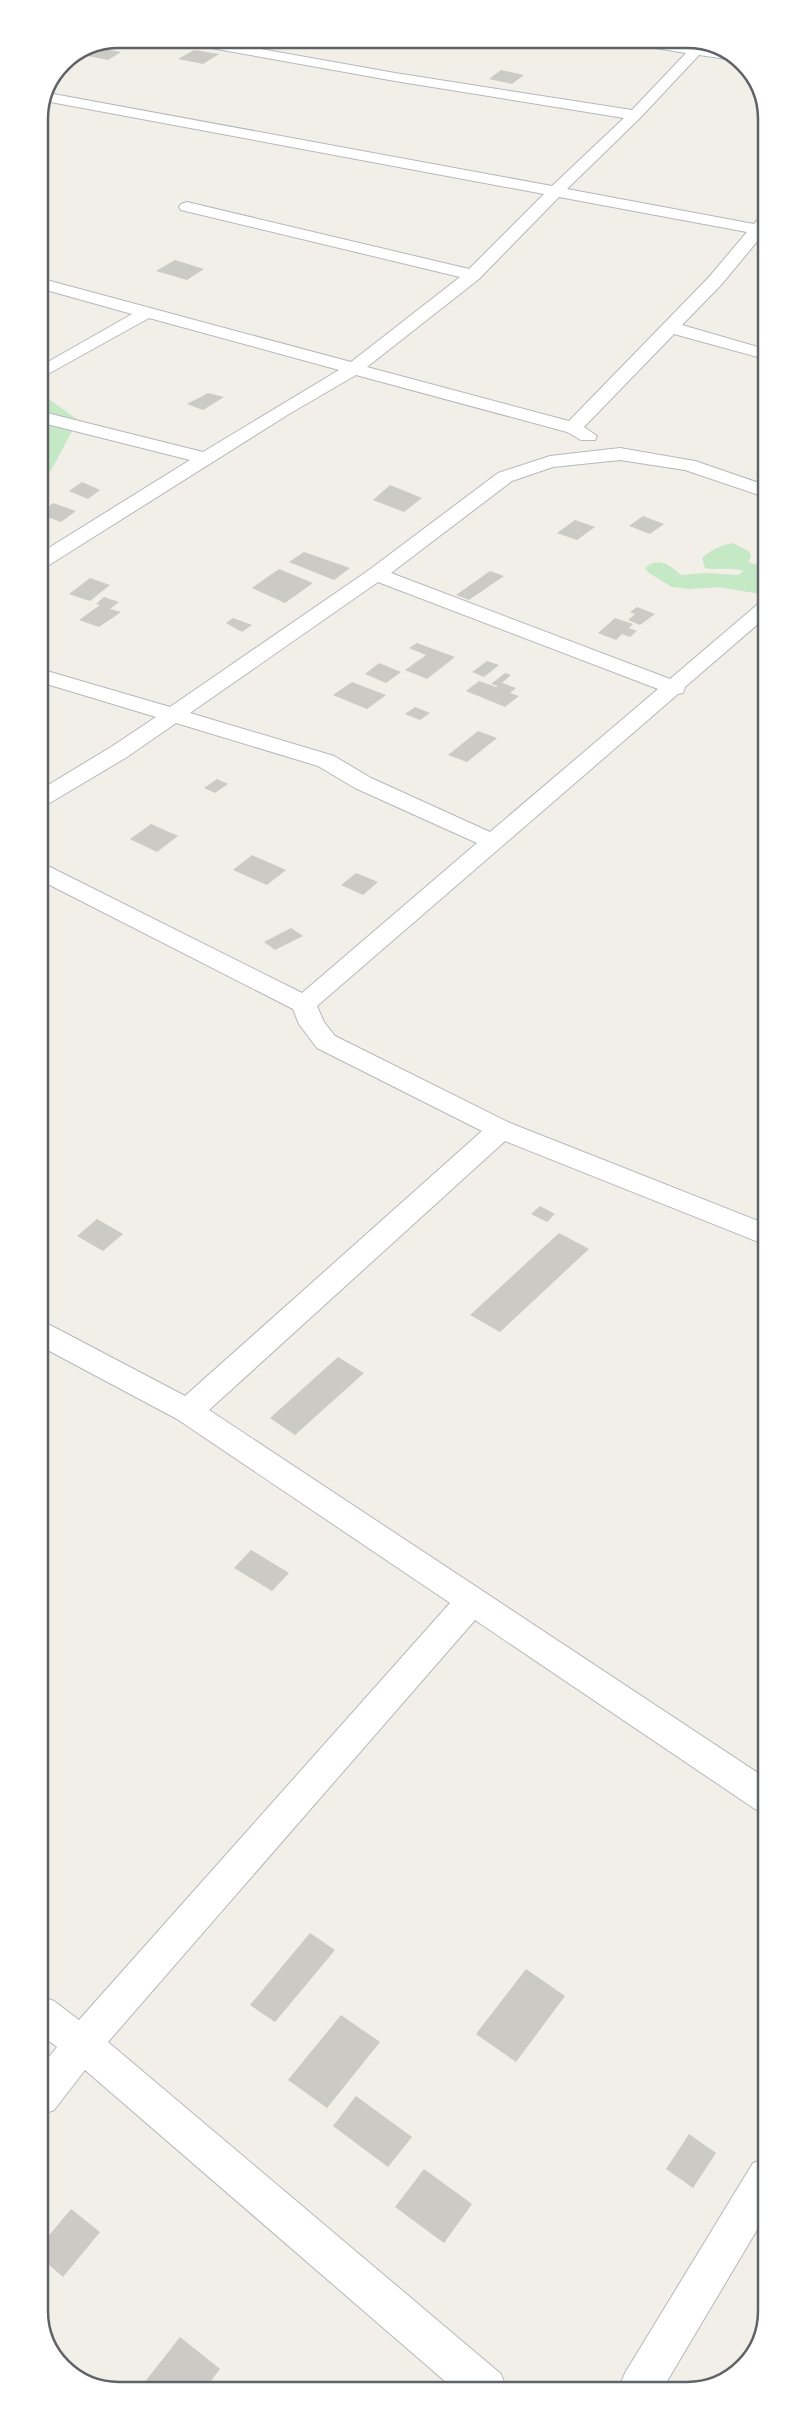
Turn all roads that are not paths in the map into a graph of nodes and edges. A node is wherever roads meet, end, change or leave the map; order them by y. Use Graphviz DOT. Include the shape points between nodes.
graph roads {
  1 [pos="234,48"];
  2 [pos="683,48"];
  3 [pos="696,50"];
  4 [pos="714,53"];
  5 [pos="51,99"];
  6 [pos="635,115"];
  7 [pos="556,191"];
  8 [pos="187,207"];
  9 [pos="758,225"];
  10 [pos="758,229"];
  11 [pos="473,275"];
  12 [pos="48,286"];
  13 [pos="146,313"];
  14 [pos="670,327"];
  15 [pos="758,352"];
  16 [pos="48,369"];
  17 [pos="353,369"];
  18 [pos="48,418"];
  19 [pos="573,428"];
  20 [pos="620,454"];
  21 [pos="208,458"];
  22 [pos="758,489"];
  23 [pos="48,557"];
  24 [pos="376,574"];
  25 [pos="758,614"];
  26 [pos="48,677"];
  27 [pos="675,688"];
  28 [pos="172,716"];
  29 [pos="48,794"];
  30 [pos="494,842"];
  31 [pos="48,875"];
  32 [pos="304,1004"];
  33 [pos="501,1129"];
  34 [pos="758,1232"];
  35 [pos="48,1343"];
  36 [pos="188,1411"];
  37 [pos="471,1602"];
  38 [pos="758,1792"];
  39 [pos="48,2018"];
  40 [pos="82,2044"];
  41 [pos="48,2088"];
  42 [pos="758,2192"];
  43 [pos="479,2382"];
  44 [pos="644,2382"];
  1 -- 6 [label="street"];
  2 -- 3 [label="street"];
  3 -- 4 [label="street"];
  3 -- 6 [label="street"];
  5 -- 7 [label="street"];
  6 -- 7 [label="street"];
  7 -- 9 [label="street"];
  7 -- 11 [label="street"];
  8 -- 11 [label="street"];
  10 -- 14 [label="street" via="715,281"];
  11 -- 17 [label="street"];
  12 -- 13 [label="street"];
  13 -- 16 [label="street"];
  13 -- 17 [label="street"];
  14 -- 15 [label="street"];
  14 -- 19 [label="street"];
  17 -- 19 [label="street"];
  17 -- 21 [label="street"];
  18 -- 21 [label="street"];
  19 -- 20 [label="street"];
  20 -- 22 [label="street" via="688,464"];
  20 -- 24 [label="street" via="550,462 505,477"];
  21 -- 23 [label="street"];
  24 -- 27 [label="street"];
  24 -- 28 [label="street"];
  25 -- 27 [label="street"];
  26 -- 28 [label="street"];
  27 -- 30 [label="street"];
  28 -- 29 [label="street"];
  28 -- 30 [label="street" via="334,764 363,783"];
  30 -- 32 [label="street"];
  31 -- 32 [label="street"];
  32 -- 33 [label="street" via="312,1024 326,1042"];
  33 -- 34 [label="street"];
  33 -- 36 [label="street"];
  35 -- 36 [label="street"];
  36 -- 37 [label="street"];
  37 -- 38 [label="street"];
  37 -- 40 [label="street"];
  39 -- 40 [label="street"];
  40 -- 41 [label="street"];
  40 -- 43 [label="street"];
  42 -- 44 [label="street"];
}
